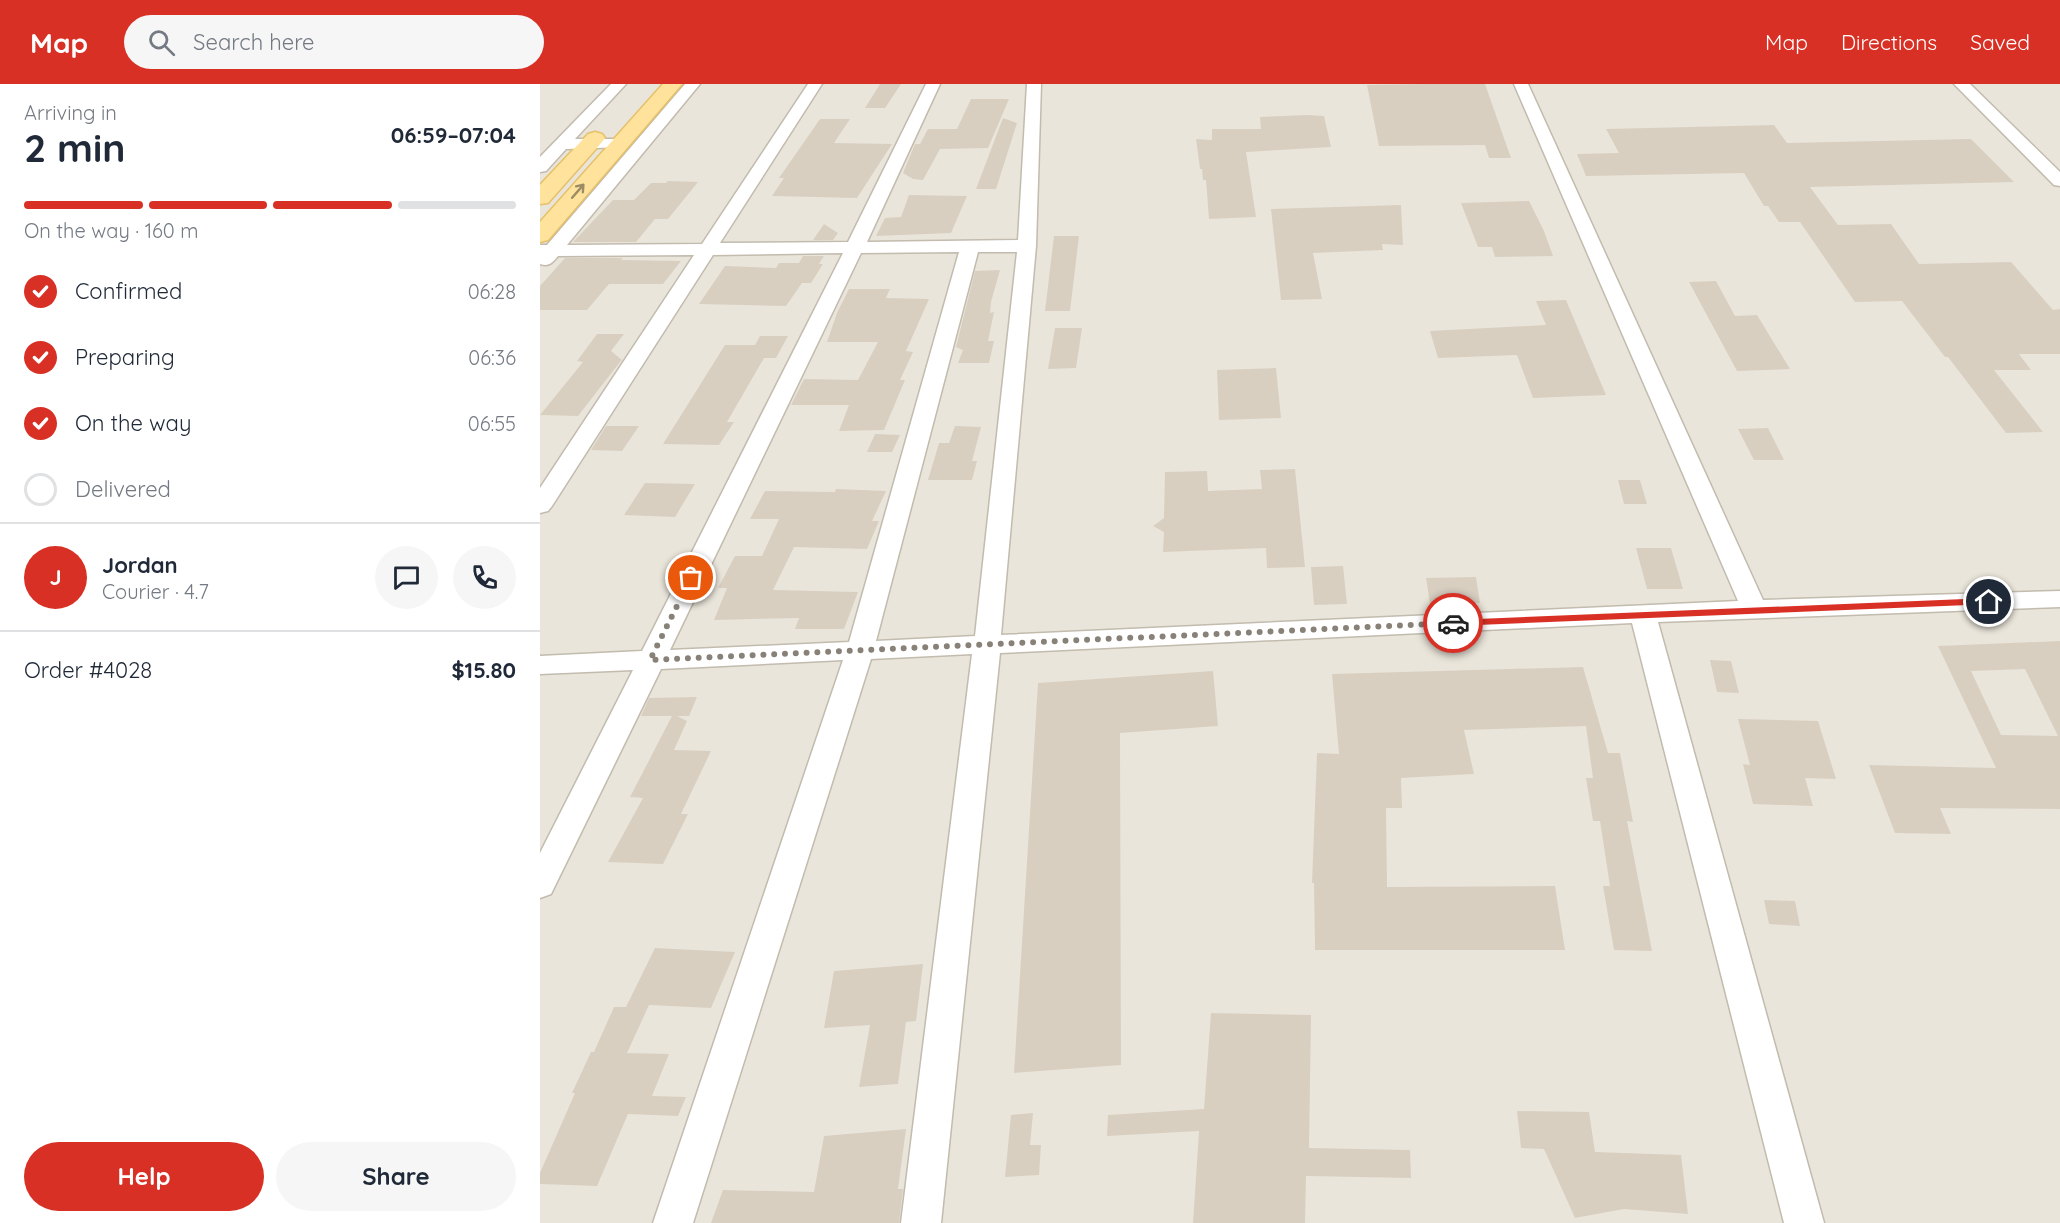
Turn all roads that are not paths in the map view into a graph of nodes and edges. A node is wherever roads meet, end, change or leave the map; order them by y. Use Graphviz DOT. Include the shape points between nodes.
graph roads {
  1 [pos="673,84"];
  2 [pos="693,84"];
  3 [pos="815,84"];
  4 [pos="933,84"];
  5 [pos="1034,84"];
  6 [pos="1521,84"];
  7 [pos="1961,84"];
  8 [pos="628,92"];
  9 [pos="606,127"];
  10 [pos="540,144"];
  11 [pos="562,144"];
  12 [pos="590,144"];
  13 [pos="619,144"];
  14 [pos="540,166"];
  15 [pos="2060,181"];
  16 [pos="540,198"];
  17 [pos="970,246"];
  18 [pos="1027,246"];
  19 [pos="855,247"];
  20 [pos="707,249"];
  21 [pos="543,250"];
  22 [pos="540,506"];
  23 [pos="2060,599"];
  24 [pos="1754,609"];
  25 [pos="1643,615"];
  26 [pos="987,645"];
  27 [pos="860,651"];
  28 [pos="650,660"];
  29 [pos="540,665"];
  30 [pos="540,885"];
  31 [pos="673,1223"];
  32 [pos="921,1223"];
  33 [pos="1804,1223"];
  1 -- 13 [label="main road"];
  2 -- 21 [label="street"];
  3 -- 20 [label="street"];
  4 -- 19 [label="street"];
  5 -- 18 [label="street"];
  6 -- 24 [label="street"];
  7 -- 15 [label="street"];
  8 -- 11 [label="street"];
  9 -- 12 [label="main road"];
  10 -- 11 [label="street"];
  11 -- 12 [label="street"];
  11 -- 14 [label="street"];
  12 -- 13 [label="street"];
  12 -- 16 [label="main road"];
  21 -- 13 [label="main road, one-way"];
  17 -- 18 [label="street"];
  17 -- 19 [label="street"];
  17 -- 27 [label="street"];
  18 -- 26 [label="street"];
  19 -- 20 [label="street"];
  19 -- 28 [label="street"];
  20 -- 21 [label="street"];
  20 -- 22 [label="street"];
  23 -- 24 [label="street"];
  24 -- 25 [label="street"];
  25 -- 26 [label="street"];
  25 -- 33 [label="street"];
  26 -- 27 [label="street"];
  26 -- 32 [label="street"];
  27 -- 28 [label="street"];
  27 -- 31 [label="street"];
  28 -- 29 [label="street"];
  28 -- 30 [label="street"];
}
